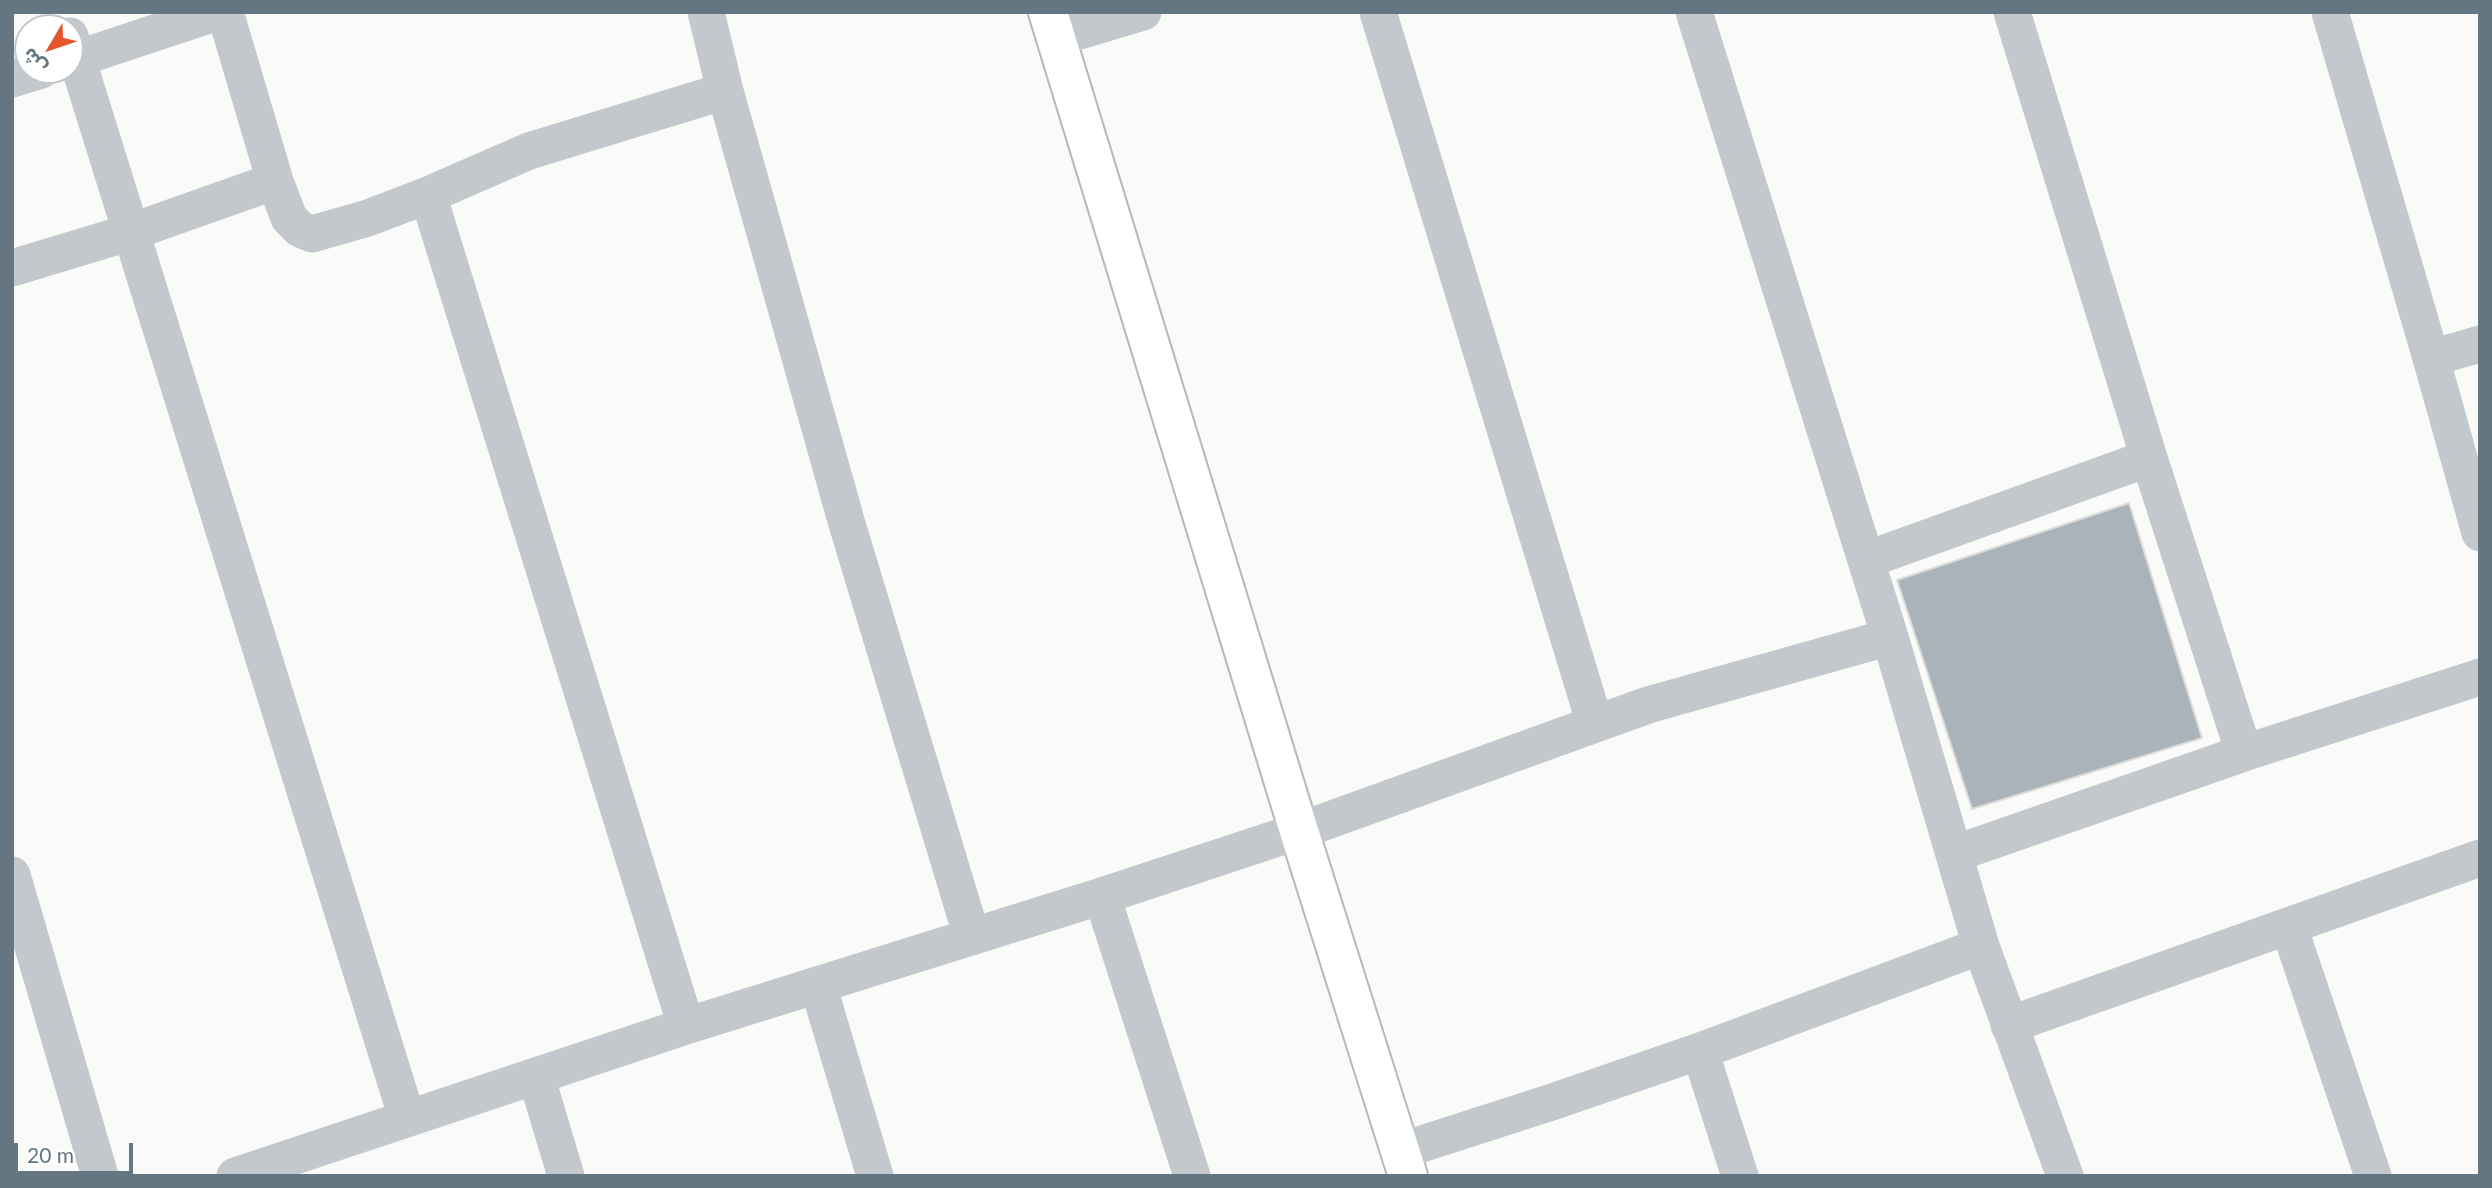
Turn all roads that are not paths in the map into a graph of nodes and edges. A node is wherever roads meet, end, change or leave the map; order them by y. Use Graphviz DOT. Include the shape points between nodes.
graph roads {
  1 [pos="218,12"];
  2 [pos="225,12"];
  3 [pos="706,12"];
  4 [pos="1143,12"];
  5 [pos="1378,12"];
  6 [pos="1694,12"];
  7 [pos="2012,12"];
  8 [pos="2330,12"];
  9 [pos="1052,25"];
  10 [pos="84,43"];
  11 [pos="83,84"];
  12 [pos="725,91"];
  13 [pos="275,181"];
  14 [pos="428,195"];
  15 [pos="131,232"];
  16 [pos="12,268"];
  17 [pos="2480,344"];
  18 [pos="2431,358"];
  19 [pos="2149,458"];
  20 [pos="2480,533"];
  21 [pos="1866,560"];
  22 [pos="1890,637"];
  23 [pos="2480,677"];
  24 [pos="1595,724"];
  25 [pos="2244,753"];
  26 [pos="1298,831"];
  27 [pos="1954,854"];
  28 [pos="2480,859"];
  29 [pos="12,875"];
  30 [pos="1101,896"];
  31 [pos="2289,927"];
  32 [pos="972,937"];
  33 [pos="1981,946"];
  34 [pos="818,985"];
  35 [pos="2009,1025"];
  36 [pos="686,1026"];
  37 [pos="1700,1051"];
  38 [pos="536,1076"];
  39 [pos="407,1118"];
  40 [pos="1404,1163"];
  41 [pos="241,1175"];
  42 [pos="100,1176"];
  43 [pos="566,1176"];
  44 [pos="875,1176"];
  45 [pos="1192,1176"];
  46 [pos="1740,1176"];
  47 [pos="2065,1176"];
  48 [pos="2373,1176"];
  1 -- 10 [label="street"];
  2 -- 13 [label="street"];
  3 -- 12 [label="street"];
  4 -- 9 [label="street"];
  5 -- 24 [label="street"];
  6 -- 21 [label="street"];
  7 -- 19 [label="street"];
  8 -- 18 [label="street"];
  9 -- 26 [label="street"];
  11 -- 15 [label="street"];
  12 -- 14 [label="street" via="529,151"];
  12 -- 32 [label="street" via="847,524"];
  13 -- 14 [label="street" via="289,218 312,233"];
  13 -- 15 [label="street"];
  14 -- 36 [label="street"];
  15 -- 16 [label="street"];
  15 -- 39 [label="street"];
  17 -- 18 [label="street"];
  18 -- 20 [label="street"];
  19 -- 21 [label="street"];
  19 -- 25 [label="street"];
  21 -- 22 [label="street"];
  22 -- 24 [label="street"];
  22 -- 27 [label="street"];
  23 -- 25 [label="street"];
  24 -- 26 [label="street"];
  25 -- 27 [label="street"];
  26 -- 30 [label="street"];
  26 -- 40 [label="street"];
  27 -- 33 [label="street"];
  28 -- 31 [label="street"];
  29 -- 42 [label="street"];
  30 -- 32 [label="street"];
  30 -- 45 [label="street"];
  31 -- 35 [label="street"];
  31 -- 48 [label="street"];
  32 -- 34 [label="street"];
  33 -- 35 [label="street"];
  33 -- 37 [label="street"];
  34 -- 36 [label="street"];
  34 -- 44 [label="street"];
  35 -- 47 [label="street"];
  36 -- 38 [label="street"];
  37 -- 40 [label="street" via="1552,1102"];
  37 -- 46 [label="street"];
  38 -- 39 [label="street"];
  38 -- 43 [label="street"];
  39 -- 41 [label="street"];
}
